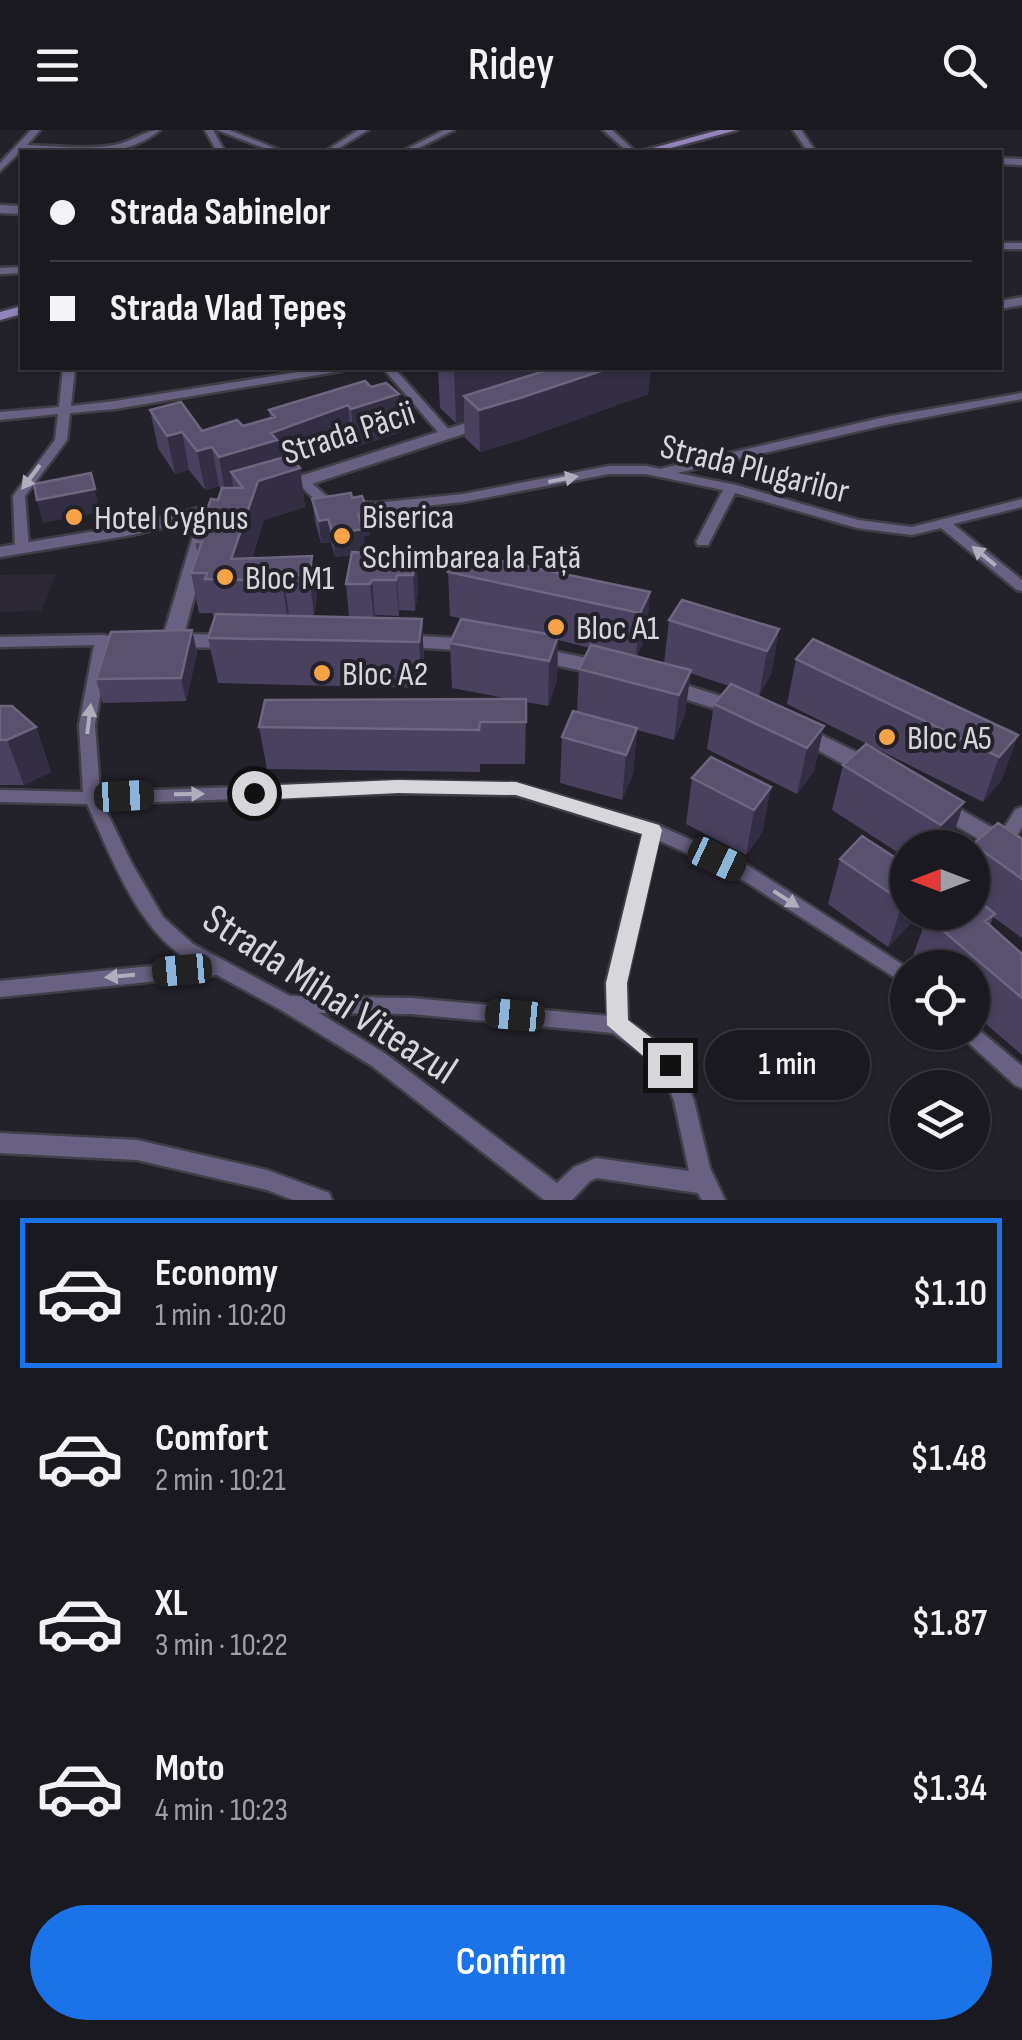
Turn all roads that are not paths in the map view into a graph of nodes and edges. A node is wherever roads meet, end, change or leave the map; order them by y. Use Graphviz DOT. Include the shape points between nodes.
graph roads {
  1 [pos="36,130"];
  2 [pos="156,130"];
  3 [pos="221,130"];
  4 [pos="364,130"];
  5 [pos="450,130"];
  6 [pos="608,130"];
  7 [pos="732,130"];
  8 [pos="20,147"];
  9 [pos="91,150"];
  10 [pos="104,150"];
  11 [pos="275,150"];
  12 [pos="331,150"];
  13 [pos="409,150"];
  14 [pos="630,150"];
  15 [pos="652,150"];
  16 [pos="0,168"];
  17 [pos="68,370"];
  18 [pos="329,370"];
  19 [pos="390,370"];
  20 [pos="1022,396"];
  21 [pos="65,412"];
  22 [pos="506,415"];
  23 [pos="0,416"];
  24 [pos="447,435"];
  25 [pos="662,472"];
  26 [pos="302,481"];
  27 [pos="731,488"];
  28 [pos="267,492"];
  29 [pos="1022,503"];
  30 [pos="218,508"];
  31 [pos="191,516"];
  32 [pos="946,525"];
  33 [pos="702,542"];
  34 [pos="22,549"];
  35 [pos="0,552"];
  36 [pos="1022,587"];
  37 [pos="251,640"];
  38 [pos="384,641"];
  39 [pos="0,642"];
  40 [pos="0,796"];
  41 [pos="92,798"];
  42 [pos="1022,813"];
  43 [pos="652,830"];
  44 [pos="1004,842"];
  45 [pos="1022,856"];
  46 [pos="890,966"];
  47 [pos="217,967"];
  48 [pos="0,988"];
  49 [pos="288,1004"];
  50 [pos="618,1025"];
  51 [pos="990,1050"];
  52 [pos="1022,1079"];
  53 [pos="0,1144"];
  54 [pos="708,1192"];
  55 [pos="558,1199"];
  56 [pos="320,1200"];
  1 -- 8 [label="street"];
  2 -- 10 [label="street"];
  3 -- 11 [label="street"];
  4 -- 12 [label="street"];
  5 -- 13 [label="street"];
  6 -- 14 [label="street"];
  7 -- 15 [label="main road"];
  8 -- 9 [label="street"];
  8 -- 16 [label="street"];
  17 -- 21 [label="street"];
  18 -- 21 [label="street"];
  19 -- 24 [label="street"];
  20 -- 25 [label="street"];
  21 -- 23 [label="street"];
  21 -- 34 [label="street, one-way" via="61,440 19,496"];
  22 -- 24 [label="street, Strada Păcii"];
  24 -- 26 [label="street, Strada Păcii"];
  26 -- 25 [label="street, Strada Plugarilor, one-way" via="327,504 374,507 464,498 609,470"];
  25 -- 27 [label="street, Strada Plugarilor"];
  26 -- 28 [label="street, Strada Păcii"];
  27 -- 32 [label="street, Strada Plugarilor" via="888,530"];
  27 -- 33 [label="street"];
  29 -- 32 [label="street, Strada Plugarilor"];
  30 -- 31 [label="street"];
  31 -- 34 [label="street"];
  31 -- 37 [label="street" via="202,536 163,640"];
  36 -- 32 [label="street, one-way"];
  34 -- 35 [label="street"];
  38 -- 44 [label="street" via="506,650 637,677 771,720"];
  41 -- 39 [label="street, Strada Mihai Viteazul, one-way" via="87,724 111,640"];
  40 -- 41 [label="street"];
  41 -- 43 [label="street, one-way" via="398,786 516,789"];
  41 -- 47 [label="street, Strada Mihai Viteazul" via="157,922"];
  42 -- 44 [label="street"];
  43 -- 46 [label="street, one-way" via="741,870"];
  43 -- 50 [label="street" via="616,983"];
  44 -- 45 [label="street"];
  47 -- 48 [label="street, one-way"];
  47 -- 49 [label="street, Strada Mihai Viteazul"];
  49 -- 50 [label="street" via="412,1006"];
  49 -- 55 [label="street, Strada Mihai Viteazul" via="380,1060"];
  50 -- 54 [label="street" via="670,1065 686,1100 693,1154"];
  51 -- 52 [label="street"];
  53 -- 56 [label="street" via="137,1150 266,1180"];
  54 -- 55 [label="street" via="596,1168"];
}
